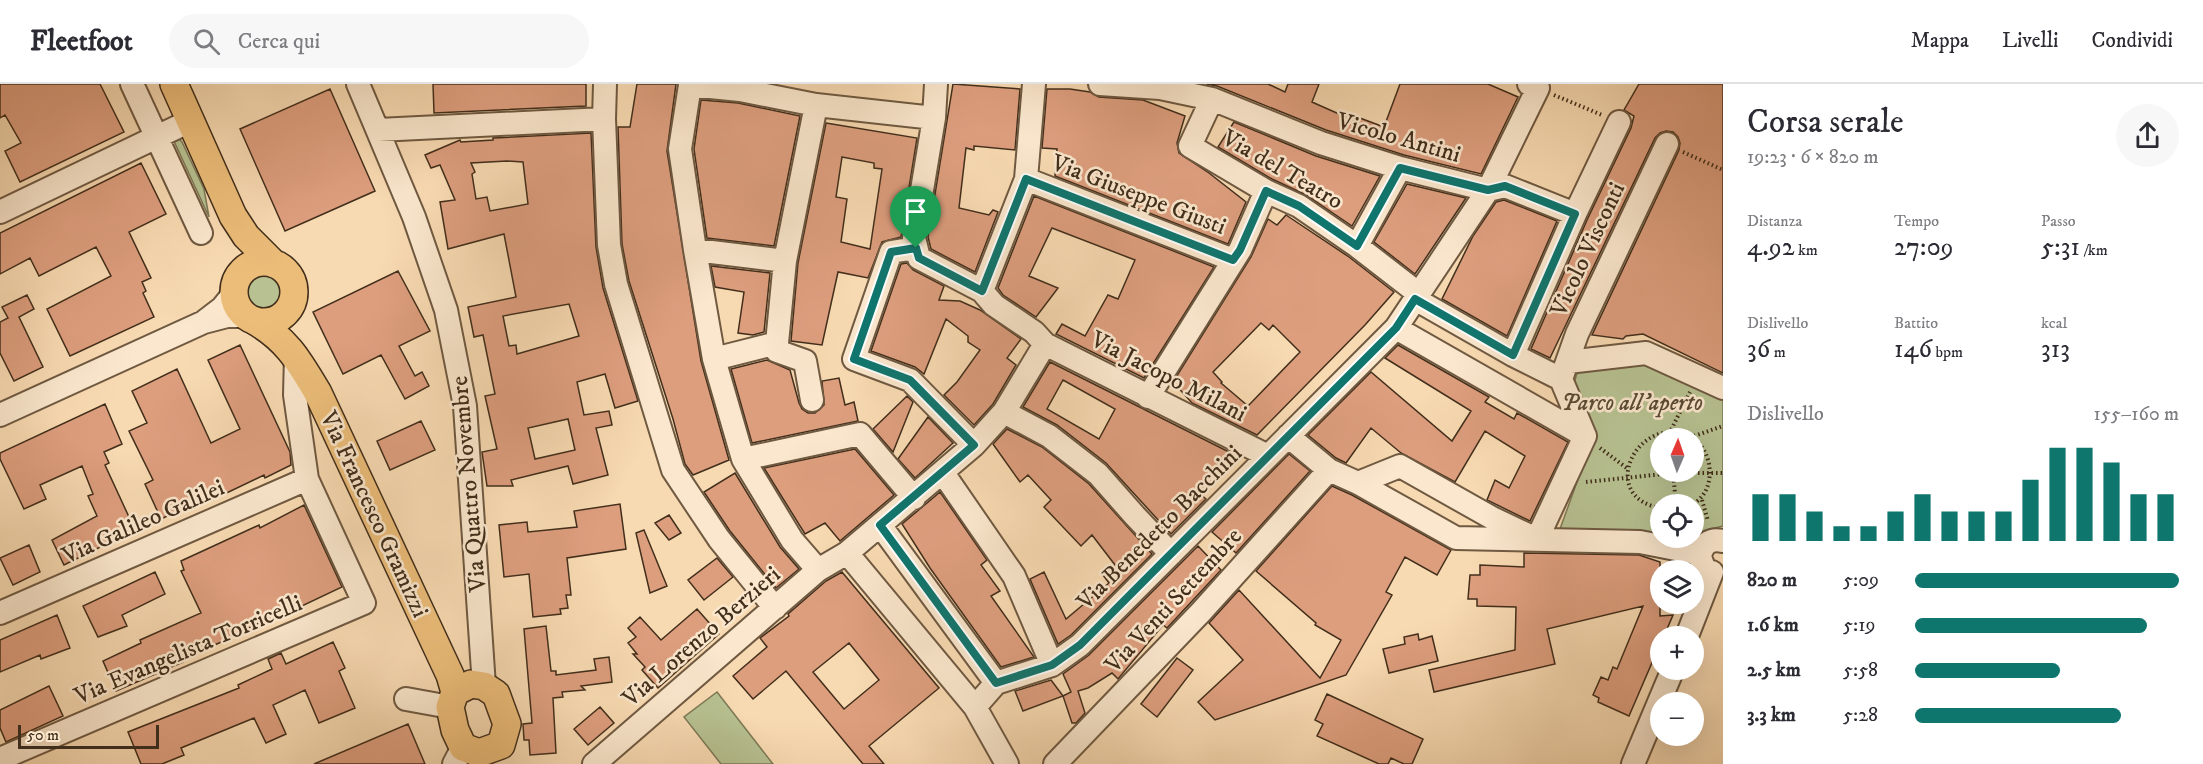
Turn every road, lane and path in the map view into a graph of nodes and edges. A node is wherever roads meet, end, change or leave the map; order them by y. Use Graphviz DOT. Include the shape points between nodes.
graph roads {
  1 [pos="132,84"];
  2 [pos="174,84"];
  3 [pos="358,84"];
  4 [pos="605,84"];
  5 [pos="936,84"];
  6 [pos="1034,84"];
  7 [pos="1100,84"];
  8 [pos="690,85"];
  9 [pos="1161,86"];
  10 [pos="1533,86"];
  11 [pos="741,87"];
  12 [pos="1212,99"];
  13 [pos="816,105"];
  14 [pos="934,118"];
  15 [pos="604,119"];
  16 [pos="190,121"];
  17 [pos="1619,122"];
  18 [pos="378,130"];
  19 [pos="157,136"];
  20 [pos="1667,144"];
  21 [pos="1400,168"];
  22 [pos="1026,179"];
  23 [pos="1488,190"];
  24 [pos="1266,191"];
  25 [pos="0,212"];
  26 [pos="1575,214"];
  27 [pos="232,216"];
  28 [pos="201,233"];
  29 [pos="1357,246"];
  30 [pos="916,248"];
  31 [pos="694,250"];
  32 [pos="1233,260"];
  33 [pos="785,261"];
  34 [pos="274,264"];
  35 [pos="234,288"];
  36 [pos="982,291"];
  37 [pos="1417,296"];
  38 [pos="292,304"];
  39 [pos="250,318"];
  40 [pos="204,322"];
  41 [pos="1396,328"];
  42 [pos="777,343"];
  43 [pos="1046,344"];
  44 [pos="296,355"];
  45 [pos="1513,355"];
  46 [pos="714,358"];
  47 [pos="1564,370"];
  48 [pos="1697,376"];
  49 [pos="1723,388"];
  50 [pos="1148,397"];
  51 [pos="812,400"];
  52 [pos="1004,412"];
  53 [pos="0,415"];
  54 [pos="1723,426"];
  55 [pos="1673,428"];
  56 [pos="1704,432"];
  57 [pos="1288,436"];
  58 [pos="1585,436"];
  59 [pos="1650,438"];
  60 [pos="974,445"];
  61 [pos="1704,445"];
  62 [pos="1268,456"];
  63 [pos="743,459"];
  64 [pos="1628,469"];
  65 [pos="1329,470"];
  66 [pos="943,473"];
  67 [pos="1704,473"];
  68 [pos="1723,473"];
  69 [pos="1568,474"];
  70 [pos="1717,474"];
  71 [pos="1650,475"];
  72 [pos="1627,478"];
  73 [pos="307,479"];
  74 [pos="1358,483"];
  75 [pos="914,498"];
  76 [pos="1704,498"];
  77 [pos="1650,504"];
  78 [pos="1704,505"];
  79 [pos="880,525"];
  80 [pos="1716,533"];
  81 [pos="1537,539"];
  82 [pos="1701,551"];
  83 [pos="847,554"];
  84 [pos="1171,554"];
  85 [pos="818,570"];
  86 [pos="1718,572"];
  87 [pos="775,608"];
  88 [pos="0,613"];
  89 [pos="1692,626"];
  90 [pos="1052,665"];
  91 [pos="1668,680"];
  92 [pos="1003,681"];
  93 [pos="462,689"];
  94 [pos="406,699"];
  95 [pos="975,707"];
  96 [pos="480,756"];
  97 [pos="0,759"];
  98 [pos="594,764"];
  99 [pos="1007,764"];
  100 [pos="1055,764"];
  101 [pos="1633,764"];
  1 -- 19 [label="street"];
  2 -- 16 [label="main road, Via Francesco Gramizzi"];
  3 -- 18 [label="street, Via Quattro Novembre"];
  4 -- 15 [label="street"];
  5 -- 14 [label="street"];
  6 -- 22 [label="street"];
  7 -- 9 [label="street, Vicolo Antini"];
  8 -- 11 [label="street"];
  8 -- 31 [label="street" via="680,149"];
  9 -- 12 [label="street, Vicolo Antini"];
  10 -- 23 [label="street, Via Benedetto Bacchini"];
  11 -- 13 [label="street"];
  12 -- 21 [label="street, Vicolo Antini" via="1321,143"];
  12 -- 24 [label="street, Via del Teatro" via="1190,146"];
  13 -- 14 [label="street"];
  13 -- 33 [label="street"];
  14 -- 30 [label="street" via="914,237"];
  15 -- 18 [label="street"];
  15 -- 87 [label="street" via="609,245 614,274 673,470 719,539"];
  16 -- 19 [label="street"];
  16 -- 27 [label="main road, Via Francesco Gramizzi"];
  17 -- 26 [label="street"];
  18 -- 93 [label="street, Via Quattro Novembre" via="446,310 465,405"];
  19 -- 25 [label="street"];
  19 -- 28 [label="street"];
  20 -- 47 [label="street, Vicolo Visconti" via="1577,334"];
  21 -- 23 [label="street, Vicolo Antini"];
  21 -- 29 [label="street"];
  22 -- 32 [label="street, Via Giuseppe Giusti"];
  22 -- 36 [label="street"];
  23 -- 26 [label="street, Vicolo Antini" via="1505,186"];
  23 -- 37 [label="street, Via Benedetto Bacchini"];
  24 -- 29 [label="street, Via del Teatro" via="1299,206"];
  24 -- 32 [label="street"];
  26 -- 45 [label="street"];
  27 -- 34 [label="main road, Via Francesco Gramizzi"];
  27 -- 35 [label="main road, Via Francesco Gramizzi" via="238,255"];
  29 -- 37 [label="street, Via del Teatro"];
  30 -- 36 [label="street, Via Jacopo Milani" via="919,258"];
  30 -- 60 [label="street" via="891,252 854,359 910,380"];
  31 -- 33 [label="street"];
  31 -- 46 [label="street"];
  32 -- 50 [label="street"];
  33 -- 42 [label="street"];
  34 -- 35 [label="main road" via="250,266 238,276"];
  34 -- 38 [label="main road, Via Francesco Gramizzi" via="292,280"];
  35 -- 39 [label="main road, Via Francesco Gramizzi" via="237,306"];
  35 -- 40 [label="street" via="222,308"];
  36 -- 43 [label="street, Via Jacopo Milani" via="994,305"];
  37 -- 41 [label="street, Via Benedetto Bacchini"];
  37 -- 45 [label="street, Via del Teatro"];
  38 -- 39 [label="main road" via="287,312 271,321"];
  38 -- 44 [label="main road, Via Francesco Gramizzi"];
  39 -- 40 [label="street" via="227,316"];
  39 -- 44 [label="main road, Via Francesco Gramizzi" via="272,330"];
  40 -- 53 [label="street"];
  41 -- 57 [label="street, Via Benedetto Bacchini"];
  41 -- 58 [label="street"];
  42 -- 46 [label="street"];
  42 -- 51 [label="street" via="777,351 805,361"];
  43 -- 50 [label="street, Via Jacopo Milani"];
  43 -- 52 [label="street, Via Lorenzo Berzieri"];
  44 -- 73 [label="street" via="295,395"];
  44 -- 93 [label="main road, Via Francesco Gramizzi"];
  45 -- 47 [label="street, Via del Teatro"];
  46 -- 63 [label="street"];
  47 -- 48 [label="street" via="1646,353"];
  47 -- 58 [label="street"];
  48 -- 49 [label="street"];
  48 -- 55 [label="path"];
  50 -- 62 [label="street, Via Jacopo Milani"];
  52 -- 60 [label="street, Via Lorenzo Berzieri"];
  52 -- 84 [label="street" via="1048,436 1098,474"];
  54 -- 56 [label="path"];
  57 -- 62 [label="street, Via Benedetto Bacchini"];
  57 -- 65 [label="street"];
  58 -- 64 [label="path"];
  58 -- 69 [label="street"];
  59 -- 64 [label="path" via="1632,456"];
  60 -- 66 [label="street, Via Lorenzo Berzieri"];
  61 -- 70 [label="path" via="1711,453"];
  62 -- 84 [label="street, Via Benedetto Bacchini"];
  63 -- 75 [label="street" via="860,434"];
  63 -- 85 [label="street" via="792,540"];
  64 -- 72 [label="path"];
  65 -- 74 [label="street"];
  65 -- 100 [label="street, Via Venti Settembre" via="1201,612"];
  66 -- 75 [label="street, Via Lorenzo Berzieri"];
  66 -- 90 [label="street" via="1014,576"];
  67 -- 70 [label="path"];
  68 -- 70 [label="path"];
  69 -- 72 [label="path" via="1584,482"];
  69 -- 81 [label="street"];
  70 -- 76 [label="path"];
  71 -- 72 [label="path"];
  72 -- 77 [label="path" via="1631,493"];
  73 -- 88 [label="street, Via Galileo Galilei"];
  73 -- 97 [label="street, Via Evangelista Torricelli" via="364,603"];
  74 -- 81 [label="street" via="1456,538"];
  74 -- 81 [label="street" via="1400,466"];
  75 -- 79 [label="street, Via Lorenzo Berzieri"];
  78 -- 80 [label="path"];
  79 -- 83 [label="street, Via Lorenzo Berzieri"];
  79 -- 92 [label="street"];
  80 -- 82 [label="street" via="1716,539"];
  81 -- 82 [label="street" via="1640,542"];
  82 -- 86 [label="street" via="1702,564"];
  83 -- 85 [label="street, Via Lorenzo Berzieri"];
  83 -- 95 [label="street"];
  84 -- 90 [label="street, Via Benedetto Bacchini" via="1080,645"];
  85 -- 87 [label="street, Via Lorenzo Berzieri"];
  86 -- 89 [label="street"];
  87 -- 98 [label="street, Via Lorenzo Berzieri"];
  90 -- 92 [label="street, Via Benedetto Bacchini"];
  91 -- 101 [label="street"];
  92 -- 95 [label="street"];
  93 -- 94 [label="street"];
  93 -- 96 [label="main road, Via Quattro Novembre" via="455,730"];
  93 -- 96 [label="main road, Via Quattro Novembre" via="496,694 507,724"];
  95 -- 99 [label="street"];
}
